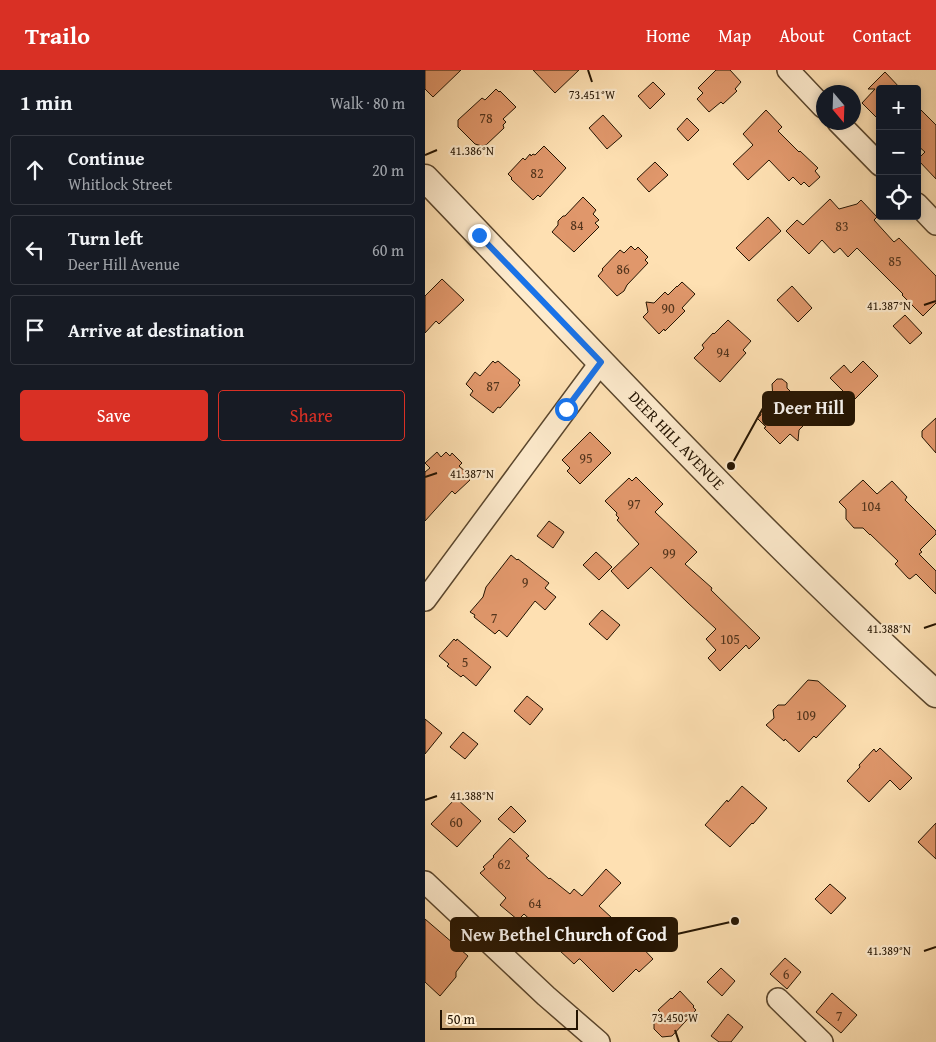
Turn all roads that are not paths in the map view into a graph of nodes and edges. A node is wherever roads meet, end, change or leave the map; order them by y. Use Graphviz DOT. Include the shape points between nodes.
graph roads {
  1 [pos="787,70"];
  2 [pos="816,100"];
  3 [pos="846,130"];
  4 [pos="876,161"];
  5 [pos="425,178"];
  6 [pos="921,208"];
  7 [pos="936,224"];
  8 [pos="601,362"];
  9 [pos="425,600"];
  10 [pos="936,694"];
  11 [pos="425,882"];
  12 [pos="778,1000"];
  13 [pos="599,1042"];
  14 [pos="822,1042"];
  1 -- 2 [label="street"];
  3 -- 4 [label="street"];
  5 -- 8 [label="street, DEER HILL AVENUE"];
  6 -- 7 [label="street"];
  8 -- 9 [label="street"];
  8 -- 10 [label="street, DEER HILL AVENUE" via="766,532"];
  11 -- 13 [label="street"];
  12 -- 14 [label="street"];
}
